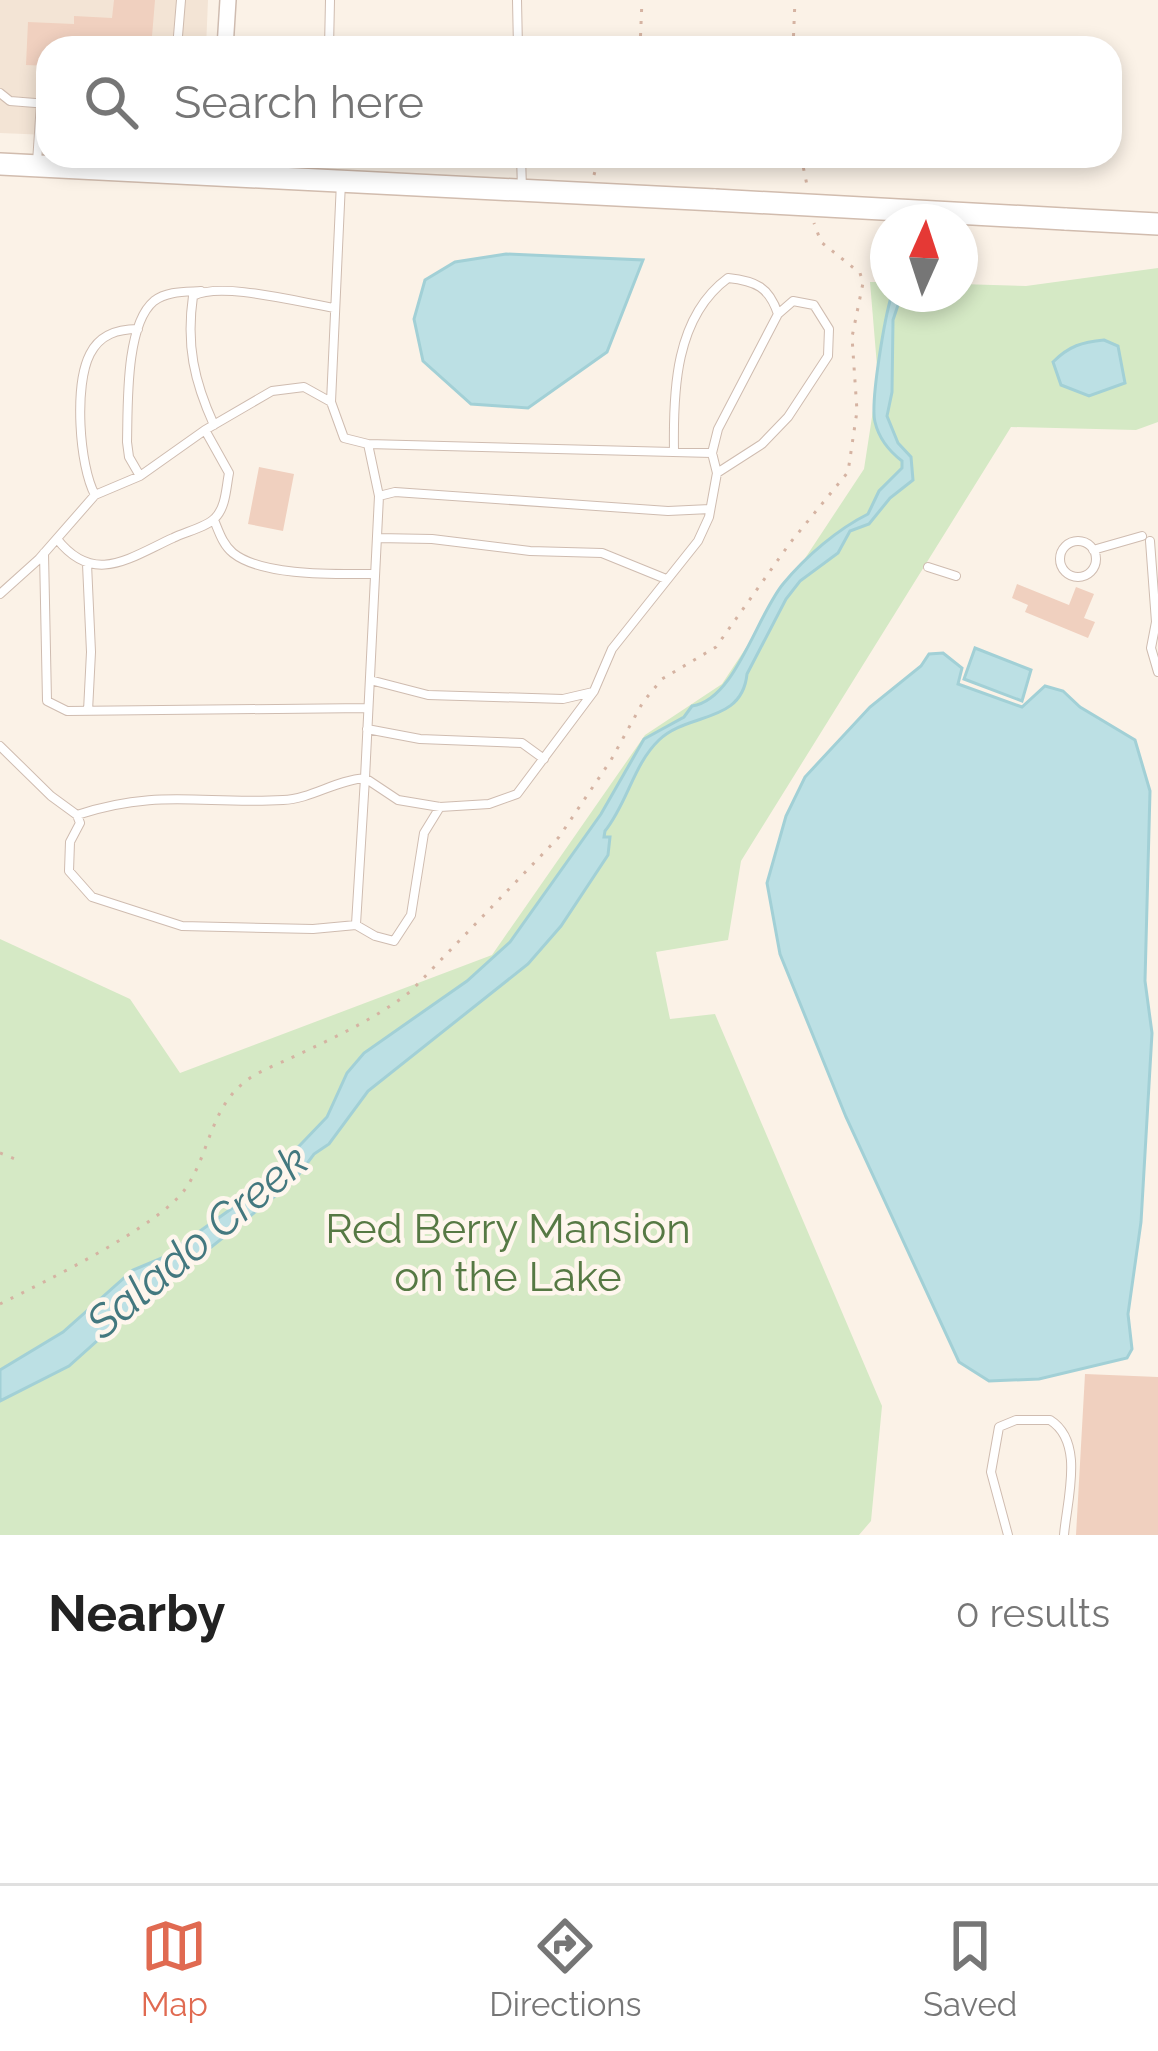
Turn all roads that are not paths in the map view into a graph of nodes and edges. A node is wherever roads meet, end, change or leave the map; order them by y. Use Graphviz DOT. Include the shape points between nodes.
graph roads {
  1 [pos="181,0"];
  2 [pos="227,0"];
  3 [pos="330,0"];
  4 [pos="517,0"];
  5 [pos="178,36"];
  6 [pos="226,36"];
  7 [pos="329,36"];
  8 [pos="518,36"];
  9 [pos="0,93"];
  10 [pos="36,103"];
  11 [pos="0,164"];
  12 [pos="36,166"];
  13 [pos="236,168"];
  14 [pos="521,168"];
  15 [pos="340,180"];
  16 [pos="522,190"];
  17 [pos="1158,224"];
  18 [pos="203,291"];
  19 [pos="335,308"];
  20 [pos="778,314"];
  21 [pos="138,329"];
  22 [pos="332,403"];
  23 [pos="209,428"];
  24 [pos="368,444"];
  25 [pos="674,451"];
  26 [pos="712,453"];
  27 [pos="717,473"];
  28 [pos="140,476"];
  29 [pos="95,495"];
  30 [pos="379,496"];
  31 [pos="710,509"];
  32 [pos="214,520"];
  33 [pos="377,538"];
  34 [pos="57,539"];
  35 [pos="1093,550"];
  36 [pos="44,553"];
  37 [pos="87,564"];
  38 [pos="928,567"];
  39 [pos="375,574"];
  40 [pos="956,576"];
  41 [pos="666,579"];
  42 [pos="0,594"];
  43 [pos="1158,672"];
  44 [pos="370,680"];
  45 [pos="594,691"];
  46 [pos="368,708"];
  47 [pos="88,711"];
  48 [pos="367,729"];
  49 [pos="0,746"];
  50 [pos="544,759"];
  51 [pos="364,778"];
  52 [pos="440,807"];
  53 [pos="77,814"];
  54 [pos="356,925"];
  55 [pos="1008,1535"];
  56 [pos="1064,1535"];
  1 -- 5 [label="lane"];
  2 -- 6 [label="street"];
  3 -- 7 [label="lane"];
  4 -- 8 [label="lane"];
  9 -- 10 [label="lane"];
  11 -- 12 [label="main road"];
  13 -- 15 [label="main road"];
  14 -- 16 [label="lane"];
  15 -- 16 [label="main road"];
  15 -- 19 [label="lane"];
  16 -- 17 [label="main road, bridge"];
  18 -- 19 [label="lane"];
  18 -- 21 [label="lane" via="158,298"];
  18 -- 23 [label="lane" via="193,296 189,346"];
  19 -- 22 [label="lane"];
  20 -- 25 [label="lane" via="761,284 728,278 711,291 679,367"];
  20 -- 26 [label="lane"];
  20 -- 27 [label="lane" via="793,301 814,305 829,329 828,356 788,417"];
  21 -- 28 [label="lane" via="127,442"];
  21 -- 29 [label="lane" via="118,329 88,356 82,457"];
  22 -- 23 [label="lane" via="304,387 272,391"];
  22 -- 24 [label="lane" via="344,438"];
  23 -- 28 [label="lane"];
  23 -- 32 [label="lane" via="229,473"];
  24 -- 25 [label="lane"];
  24 -- 30 [label="lane"];
  25 -- 26 [label="lane"];
  26 -- 27 [label="lane"];
  27 -- 31 [label="lane"];
  28 -- 29 [label="lane"];
  29 -- 34 [label="lane"];
  30 -- 31 [label="lane"];
  30 -- 33 [label="lane"];
  31 -- 41 [label="lane" via="698,541"];
  32 -- 37 [label="lane" via="116,565"];
  32 -- 39 [label="lane" via="243,559"];
  33 -- 39 [label="lane"];
  33 -- 41 [label="lane" via="602,553"];
  34 -- 36 [label="lane"];
  34 -- 37 [label="lane"];
  35 -- 35 [label="lane" via="1067,545 1061,566 1087,574"];
  35 -- 43 [label="lane" via="1146,538"];
  36 -- 42 [label="lane"];
  36 -- 47 [label="lane" via="47,701"];
  37 -- 47 [label="lane"];
  38 -- 40 [label="lane"];
  39 -- 44 [label="lane"];
  41 -- 45 [label="lane" via="612,649"];
  44 -- 45 [label="lane" via="428,695 563,699"];
  44 -- 46 [label="lane"];
  45 -- 50 [label="lane"];
  46 -- 47 [label="lane"];
  46 -- 48 [label="lane"];
  48 -- 50 [label="lane" via="522,743"];
  48 -- 51 [label="lane"];
  49 -- 53 [label="lane"];
  50 -- 52 [label="lane" via="517,794"];
  51 -- 52 [label="lane" via="398,800"];
  51 -- 53 [label="lane" via="288,801 166,796"];
  51 -- 54 [label="lane"];
  52 -- 54 [label="lane" via="424,833 411,915 400,935 394,941"];
  53 -- 54 [label="lane" via="69,871 92,897 182,926"];
  55 -- 56 [label="lane" via="991,1472 999,1427 1016,1420 1050,1420 1068,1436"];
}
